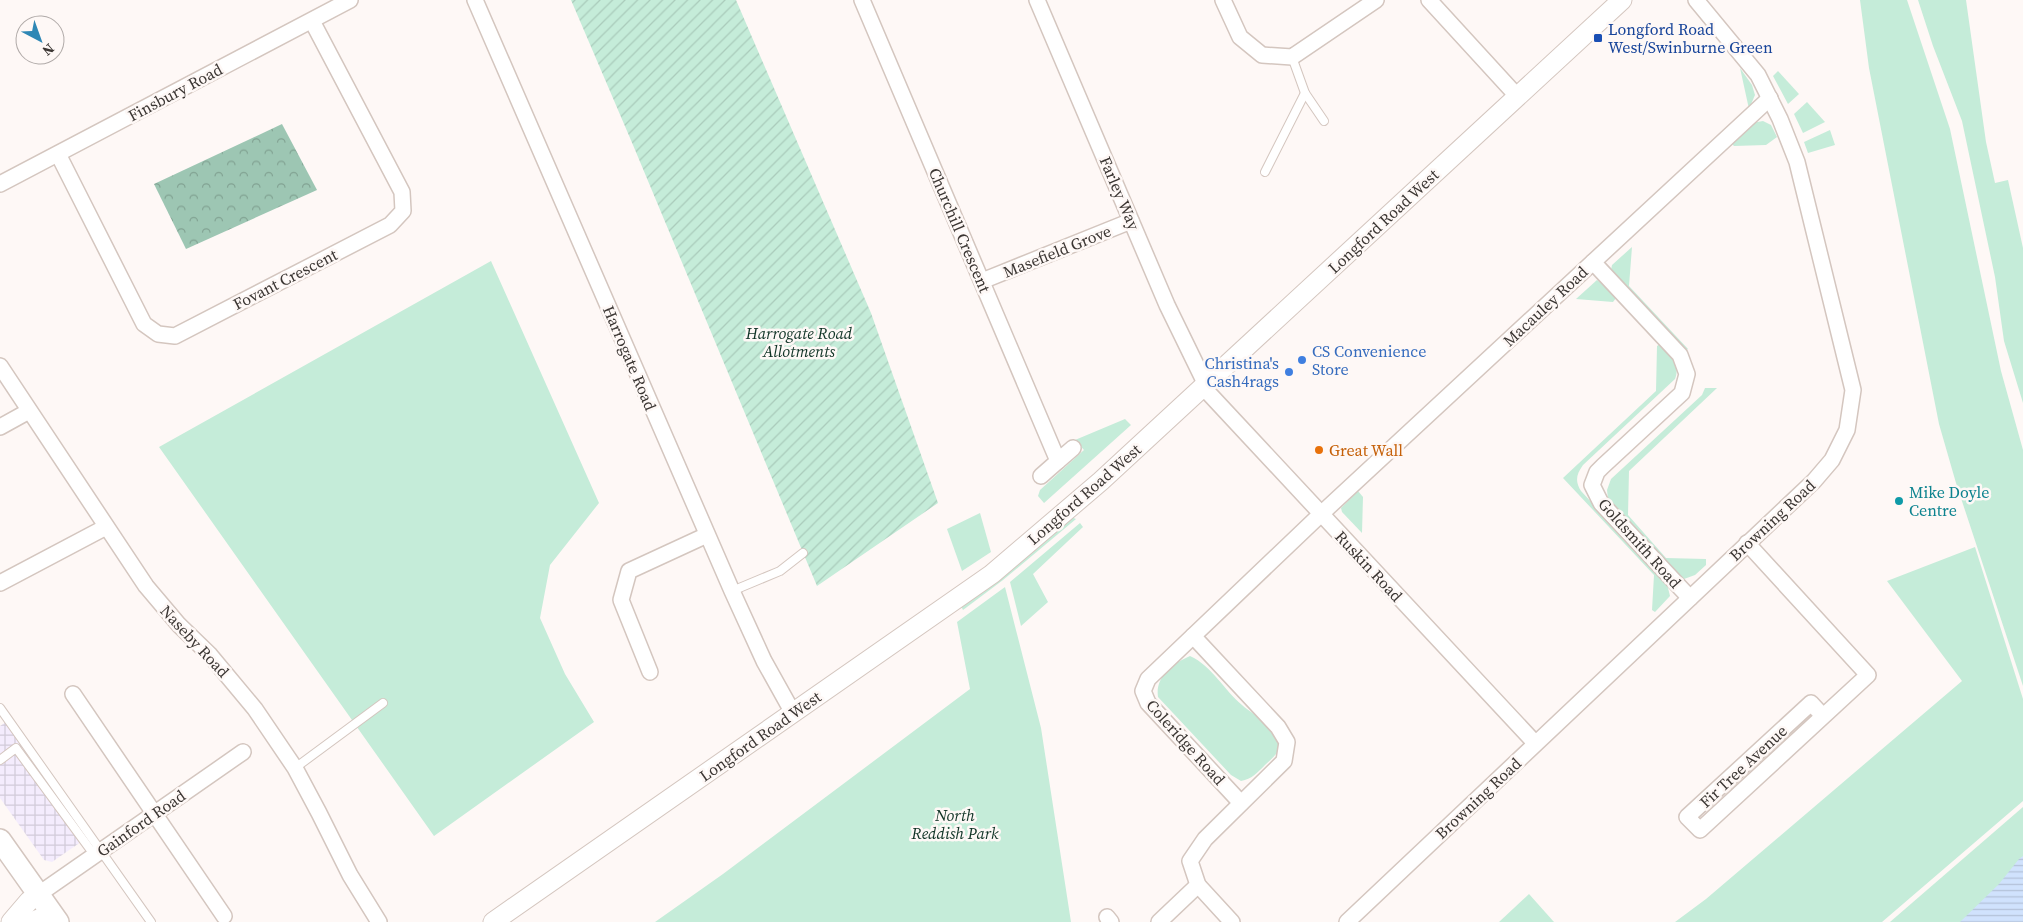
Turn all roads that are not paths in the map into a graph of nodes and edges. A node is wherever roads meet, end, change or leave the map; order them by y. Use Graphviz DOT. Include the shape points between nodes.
graph roads {
  1 [pos="350,0"];
  2 [pos="475,0"];
  3 [pos="862,0"];
  4 [pos="1037,0"];
  5 [pos="1223,0"];
  6 [pos="1376,0"];
  7 [pos="1429,0"];
  8 [pos="1622,0"];
  9 [pos="1696,0"];
  10 [pos="312,21"];
  11 [pos="1292,57"];
  12 [pos="1305,93"];
  13 [pos="1517,96"];
  14 [pos="1770,98"];
  15 [pos="1324,121"];
  16 [pos="58,154"];
  17 [pos="1265,172"];
  18 [pos="0,184"];
  19 [pos="1132,221"];
  20 [pos="1593,262"];
  21 [pos="982,281"];
  22 [pos="0,366"];
  23 [pos="1205,386"];
  24 [pos="29,411"];
  25 [pos="0,427"];
  26 [pos="1072,448"];
  27 [pos="1058,461"];
  28 [pos="1041,476"];
  29 [pos="1321,514"];
  30 [pos="106,527"];
  31 [pos="707,535"];
  32 [pos="1747,543"];
  33 [pos="803,553"];
  34 [pos="0,583"];
  35 [pos="732,591"];
  36 [pos="1690,598"];
  37 [pos="1193,636"];
  38 [pos="650,672"];
  39 [pos="73,694"];
  40 [pos="382,703"];
  41 [pos="0,708"];
  42 [pos="792,713"];
  43 [pos="1823,716"];
  44 [pos="1535,744"];
  45 [pos="243,752"];
  46 [pos="0,760"];
  47 [pos="295,768"];
  48 [pos="1241,803"];
  49 [pos="154,814"];
  50 [pos="0,840"];
  51 [pos="98,853"];
  52 [pos="1198,885"];
  53 [pos="39,894"];
  54 [pos="224,916"];
  55 [pos="57,920"];
  56 [pos="11,922"];
  57 [pos="31,922"];
  58 [pos="151,922"];
  59 [pos="379,922"];
  60 [pos="493,922"];
  61 [pos="1159,922"];
  62 [pos="1232,922"];
  63 [pos="1346,922"];
  1 -- 10 [label="street, Finsbury Road"];
  2 -- 31 [label="street, Harrogate Road"];
  3 -- 21 [label="street, Churchill Crescent"];
  4 -- 19 [label="street, Farley Way"];
  5 -- 11 [label="street" via="1240,37 1262,55"];
  6 -- 11 [label="street"];
  7 -- 13 [label="street"];
  8 -- 13 [label="street, Longford Road West"];
  9 -- 14 [label="street, Browning Road" via="1758,75"];
  10 -- 16 [label="street, Finsbury Road"];
  10 -- 16 [label="street, Fovant Crescent" via="402,192 402,211 390,225 175,336 158,334 144,324"];
  11 -- 12 [label="lane"];
  12 -- 15 [label="lane"];
  12 -- 17 [label="lane"];
  13 -- 23 [label="street, Longford Road West"];
  14 -- 20 [label="street, Macauley Road"];
  14 -- 32 [label="street, Browning Road" via="1797,162 1853,390 1848,430 1832,460"];
  16 -- 18 [label="street, Finsbury Road"];
  19 -- 21 [label="street, Masefield Grove"];
  19 -- 23 [label="street, Farley Way"];
  20 -- 29 [label="street, Macauley Road"];
  20 -- 36 [label="street, Goldsmith Road" via="1680,355 1688,374 1682,393 1597,472 1592,485 1601,502"];
  21 -- 27 [label="street, Churchill Crescent"];
  22 -- 24 [label="street, Naseby Road"];
  23 -- 29 [label="street, Ruskin Road"];
  23 -- 42 [label="street, Longford Road West" via="992,574"];
  24 -- 25 [label="street"];
  24 -- 30 [label="street, Naseby Road"];
  26 -- 27 [label="street"];
  27 -- 28 [label="street"];
  29 -- 37 [label="street, Coleridge Road"];
  29 -- 44 [label="street, Ruskin Road"];
  30 -- 34 [label="street"];
  30 -- 47 [label="street, Naseby Road" via="146,586 255,709"];
  31 -- 35 [label="street, Harrogate Road"];
  31 -- 38 [label="street" via="629,571 621,600"];
  32 -- 36 [label="street, Browning Road"];
  32 -- 43 [label="street, Fir Tree Avenue" via="1868,676"];
  33 -- 35 [label="lane" via="780,570"];
  35 -- 42 [label="street, Harrogate Road"];
  36 -- 44 [label="street, Browning Road"];
  37 -- 48 [label="street" via="1278,727 1287,742 1284,761"];
  37 -- 48 [label="street, Coleridge Road" via="1148,679 1143,690 1148,703"];
  39 -- 49 [label="street"];
  40 -- 47 [label="lane"];
  41 -- 51 [label="lane"];
  42 -- 60 [label="street, Longford Road West"];
  43 -- 43 [label="street, Fir Tree Avenue" via="1700,830 1688,817 1811,703"];
  44 -- 63 [label="street, Browning Road"];
  45 -- 49 [label="street, Gainford Road"];
  46 -- 51 [label="lane" via="16,748"];
  47 -- 59 [label="street, Naseby Road" via="350,875"];
  48 -- 52 [label="street" via="1205,839 1190,861"];
  49 -- 51 [label="street, Gainford Road"];
  49 -- 54 [label="street"];
  50 -- 53 [label="main road"];
  51 -- 53 [label="street, Gainford Road"];
  51 -- 58 [label="lane"];
  52 -- 61 [label="street"];
  52 -- 62 [label="street"];
  53 -- 55 [label="main road"];
  53 -- 56 [label="street"];
  55 -- 57 [label="street" via="41,918"];
}
